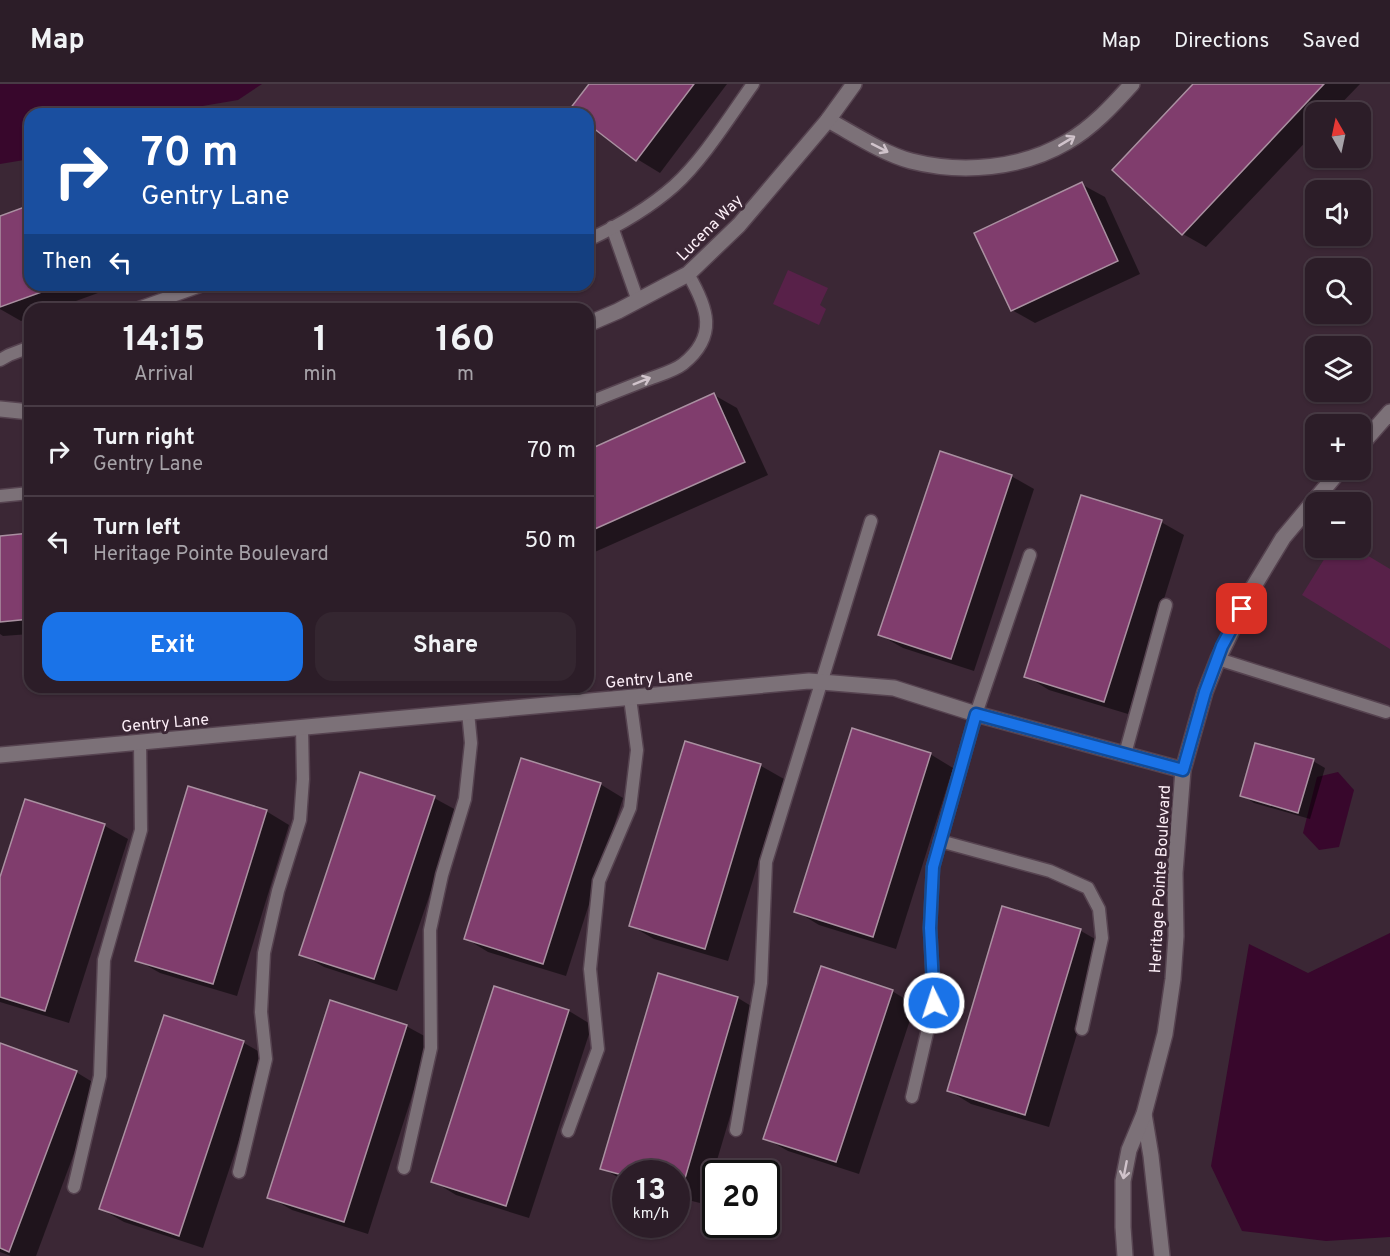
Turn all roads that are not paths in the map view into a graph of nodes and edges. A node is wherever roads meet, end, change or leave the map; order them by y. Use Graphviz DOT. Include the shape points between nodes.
graph roads {
  1 [pos="753,84"];
  2 [pos="854,84"];
  3 [pos="1132,84"];
  4 [pos="828,120"];
  5 [pos="612,227"];
  6 [pos="594,237"];
  7 [pos="688,274"];
  8 [pos="186,291"];
  9 [pos="638,301"];
  10 [pos="153,303"];
  11 [pos="594,321"];
  12 [pos="24,349"];
  13 [pos="0,360"];
  14 [pos="594,401"];
  15 [pos="0,409"];
  16 [pos="24,411"];
  17 [pos="1390,412"];
  18 [pos="1371,434"];
  19 [pos="1332,480"];
  20 [pos="24,494"];
  21 [pos="0,496"];
  22 [pos="871,521"];
  23 [pos="1030,555"];
  24 [pos="1166,605"];
  25 [pos="1218,659"];
  26 [pos="822,682"];
  27 [pos="630,698"];
  28 [pos="468,712"];
  29 [pos="1386,712"];
  30 [pos="976,714"];
  31 [pos="302,727"];
  32 [pos="140,742"];
  33 [pos="1125,754"];
  34 [pos="0,755"];
  35 [pos="1183,770"];
  36 [pos="940,842"];
  37 [pos="1083,1029"];
  38 [pos="912,1097"];
  39 [pos="1144,1114"];
  40 [pos="736,1130"];
  41 [pos="568,1131"];
  42 [pos="404,1168"];
  43 [pos="239,1172"];
  44 [pos="74,1187"];
  45 [pos="1125,1256"];
  46 [pos="1162,1256"];
  1 -- 5 [label="lane" via="674,185"];
  2 -- 4 [label="street, Lucena Way"];
  4 -- 3 [label="street, one-way" via="910,161 958,168 988,166 1015,162 1068,142"];
  4 -- 7 [label="street, Lucena Way" via="739,225"];
  5 -- 6 [label="lane"];
  5 -- 9 [label="lane"];
  7 -- 9 [label="street, Lucena Way"];
  14 -- 7 [label="lane, one-way" via="682,366 702,344 707,328 705,314"];
  8 -- 10 [label="lane"];
  9 -- 11 [label="street, Lucena Way"];
  12 -- 13 [label="lane"];
  15 -- 16 [label="street"];
  17 -- 18 [label="street"];
  19 -- 25 [label="street, Heritage Pointe Boulevard" via="1283,538 1251,591"];
  20 -- 21 [label="lane"];
  22 -- 26 [label="lane"];
  23 -- 30 [label="lane"];
  24 -- 33 [label="lane"];
  25 -- 29 [label="lane"];
  25 -- 35 [label="street, Heritage Pointe Boulevard"];
  26 -- 27 [label="street, Gentry Lane"];
  26 -- 30 [label="street, Gentry Lane" via="894,688"];
  26 -- 40 [label="lane" via="766,862 761,983"];
  27 -- 28 [label="street, Gentry Lane"];
  27 -- 41 [label="lane" via="637,750 630,808 598,881 590,969 597,1049"];
  28 -- 31 [label="street, Gentry Lane"];
  28 -- 42 [label="lane" via="471,743 465,799 430,930 431,1048"];
  30 -- 33 [label="street, Gentry Lane"];
  30 -- 36 [label="lane"];
  31 -- 32 [label="street, Gentry Lane"];
  31 -- 43 [label="lane" via="300,820 264,952 261,1012 266,1059"];
  32 -- 34 [label="street, Gentry Lane"];
  32 -- 44 [label="lane" via="141,830 104,960 100,1076"];
  33 -- 35 [label="street, Gentry Lane"];
  35 -- 39 [label="street, Heritage Pointe Boulevard" via="1175,873 1173,979 1165,1034"];
  36 -- 37 [label="lane" via="1050,871 1088,888 1099,909 1102,938"];
  36 -- 38 [label="lane" via="933,867 930,928 934,1003"];
  39 -- 45 [label="street, Heritage Pointe Boulevard, one-way" via="1129,1150 1123,1181"];
  39 -- 46 [label="street, Heritage Pointe Boulevard"];
}
